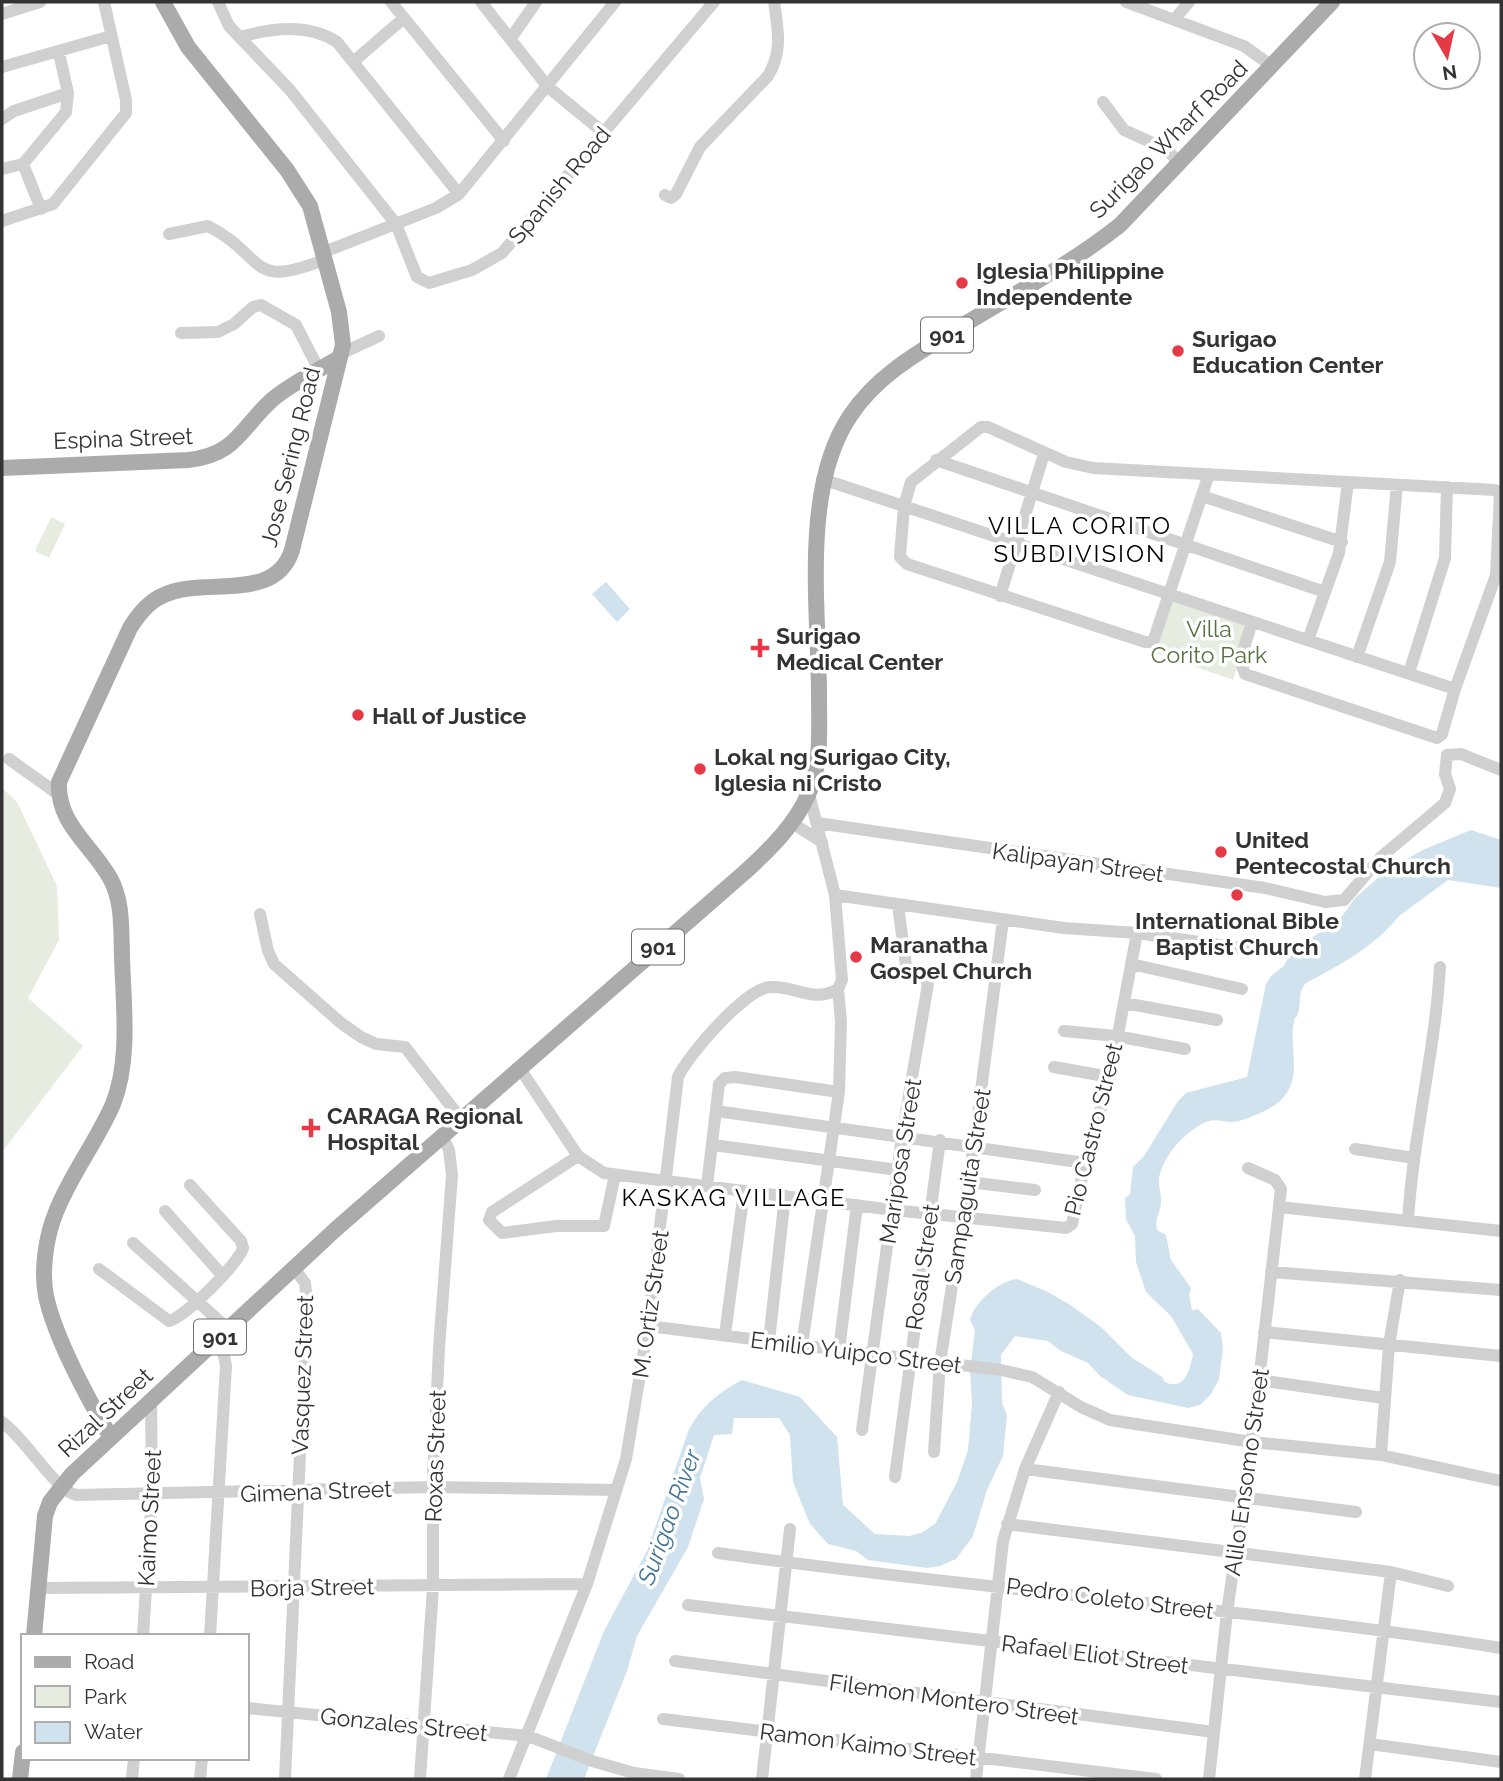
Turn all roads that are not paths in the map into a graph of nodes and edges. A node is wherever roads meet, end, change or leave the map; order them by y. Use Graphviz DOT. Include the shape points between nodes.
graph roads {
  1 [pos="40,2"];
  2 [pos="104,2"];
  3 [pos="163,2"];
  4 [pos="218,2"];
  5 [pos="391,2"];
  6 [pos="481,2"];
  7 [pos="536,2"];
  8 [pos="615,2"];
  9 [pos="714,2"];
  10 [pos="774,2"];
  11 [pos="1126,2"];
  12 [pos="1189,2"];
  13 [pos="1332,2"];
  14 [pos="7,9"];
  15 [pos="404,18"];
  16 [pos="1174,20"];
  17 [pos="111,36"];
  18 [pos="240,37"];
  19 [pos="511,38"];
  20 [pos="59,53"];
  21 [pos="353,62"];
  22 [pos="1272,66"];
  23 [pos="2,67"];
  24 [pos="548,87"];
  25 [pos="68,93"];
  26 [pos="1103,102"];
  27 [pos="2,118"];
  28 [pos="603,132"];
  29 [pos="504,141"];
  30 [pos="1180,163"];
  31 [pos="23,164"];
  32 [pos="2,169"];
  33 [pos="459,194"];
  34 [pos="665,195"];
  35 [pos="41,209"];
  36 [pos="2,221"];
  37 [pos="396,224"];
  38 [pos="169,234"];
  39 [pos="325,256"];
  40 [pos="181,334"];
  41 [pos="379,336"];
  42 [pos="339,357"];
  43 [pos="319,370"];
  44 [pos="1044,454"];
  45 [pos="936,460"];
  46 [pos="2,468"];
  47 [pos="1209,474"];
  48 [pos="822,479"];
  49 [pos="1348,482"];
  50 [pos="1396,485"];
  51 [pos="1447,487"];
  52 [pos="1032,494"];
  53 [pos="1202,496"];
  54 [pos="904,506"];
  55 [pos="1342,542"];
  56 [pos="1017,543"];
  57 [pos="1186,544"];
  58 [pos="1325,592"];
  59 [pos="1170,595"];
  60 [pos="1000,596"];
  61 [pos="1252,622"];
  62 [pos="1308,640"];
  63 [pos="1357,657"];
  64 [pos="1409,673"];
  65 [pos="1455,689"];
  66 [pos="9,759"];
  67 [pos="1501,770"];
  68 [pos="58,794"];
  69 [pos="809,794"];
  70 [pos="792,823"];
  71 [pos="817,823"];
  72 [pos="822,842"];
  73 [pos="835,894"];
  74 [pos="898,905"];
  75 [pos="260,914"];
  76 [pos="1003,920"];
  77 [pos="1138,933"];
  78 [pos="1262,951"];
  79 [pos="1131,964"];
  80 [pos="1440,967"];
  81 [pos="838,989"];
  82 [pos="1242,989"];
  83 [pos="1124,1003"];
  84 [pos="1217,1020"];
  85 [pos="1064,1031"];
  86 [pos="1116,1036"];
  87 [pos="1185,1049"];
  88 [pos="519,1067"];
  89 [pos="1054,1067"];
  90 [pos="1110,1077"];
  91 [pos="839,1092"];
  92 [pos="716,1111"];
  93 [pos="461,1119"];
  94 [pos="833,1125"];
  95 [pos="442,1135"];
  96 [pos="902,1136"];
  97 [pos="940,1140"];
  98 [pos="713,1145"];
  99 [pos="974,1145"];
  100 [pos="1355,1149"];
  101 [pos="578,1156"];
  102 [pos="1414,1158"];
  103 [pos="828,1161"];
  104 [pos="1085,1163"];
  105 [pos="1248,1168"];
  106 [pos="898,1170"];
  107 [pos="615,1175"];
  108 [pos="666,1181"];
  109 [pos="969,1182"];
  110 [pos="190,1185"];
  111 [pos="707,1186"];
  112 [pos="1035,1190"];
  113 [pos="744,1191"];
  114 [pos="785,1196"];
  115 [pos="821,1200"];
  116 [pos="857,1205"];
  117 [pos="1279,1207"];
  118 [pos="893,1210"];
  119 [pos="165,1211"];
  120 [pos="929,1214"];
  121 [pos="962,1217"];
  122 [pos="1408,1222"];
  123 [pos="1501,1231"];
  124 [pos="132,1243"];
  125 [pos="294,1268"];
  126 [pos="99,1269"];
  127 [pos="1271,1272"];
  128 [pos="222,1275"];
  129 [pos="1399,1280"];
  130 [pos="1501,1290"];
  131 [pos="196,1301"];
  132 [pos="648,1326"];
  133 [pos="228,1329"];
  134 [pos="1264,1332"];
  135 [pos="725,1335"];
  136 [pos="216,1341"];
  137 [pos="769,1341"];
  138 [pos="802,1345"];
  139 [pos="1389,1345"];
  140 [pos="839,1350"];
  141 [pos="871,1355"];
  142 [pos="1501,1356"];
  143 [pos="909,1360"];
  144 [pos="940,1363"];
  145 [pos="1259,1380"];
  146 [pos="1059,1392"];
  147 [pos="1383,1398"];
  148 [pos="151,1400"];
  149 [pos="2,1422"];
  150 [pos="862,1430"];
  151 [pos="110,1436"];
  152 [pos="1252,1442"];
  153 [pos="934,1452"];
  154 [pos="1381,1455"];
  155 [pos="1025,1469"];
  156 [pos="895,1477"];
  157 [pos="1501,1481"];
  158 [pos="61,1486"];
  159 [pos="433,1487"];
  160 [pos="297,1490"];
  161 [pos="616,1490"];
  162 [pos="152,1494"];
  163 [pos="218,1494"];
  164 [pos="1244,1496"];
  165 [pos="1356,1512"];
  166 [pos="1007,1524"];
  167 [pos="790,1529"];
  168 [pos="718,1553"];
  169 [pos="1234,1554"];
  170 [pos="786,1563"];
  171 [pos="1391,1572"];
  172 [pos="587,1584"];
  173 [pos="433,1585"];
  174 [pos="998,1585"];
  175 [pos="1448,1586"];
  176 [pos="146,1587"];
  177 [pos="295,1587"];
  178 [pos="38,1588"];
  179 [pos="214,1588"];
  180 [pos="688,1605"];
  181 [pos="1227,1612"];
  182 [pos="781,1616"];
  183 [pos="1384,1630"];
  184 [pos="34,1634"];
  185 [pos="143,1634"];
  186 [pos="210,1634"];
  187 [pos="992,1641"];
  188 [pos="1501,1648"];
  189 [pos="675,1661"];
  190 [pos="1220,1670"];
  191 [pos="775,1675"];
  192 [pos="1376,1686"];
  193 [pos="1501,1702"];
  194 [pos="984,1703"];
  195 [pos="248,1708"];
  196 [pos="288,1713"];
  197 [pos="663,1719"];
  198 [pos="423,1726"];
  199 [pos="1214,1732"];
  200 [pos="767,1733"];
  201 [pos="528,1736"];
  202 [pos="1370,1744"];
  203 [pos="978,1758"];
  204 [pos="22,1760"];
  205 [pos="134,1760"];
  206 [pos="202,1760"];
  207 [pos="1501,1762"];
  208 [pos="20,1779"];
  209 [pos="132,1779"];
  210 [pos="200,1779"];
  211 [pos="285,1779"];
  212 [pos="420,1779"];
  213 [pos="509,1779"];
  214 [pos="679,1779"];
  215 [pos="762,1779"];
  216 [pos="975,1779"];
  217 [pos="1156,1779"];
  218 [pos="1209,1779"];
  219 [pos="1365,1779"];
  1 -- 14 [label="street"];
  2 -- 17 [label="street"];
  3 -- 39 [label="main road, Jose Sering Road" via="188,47 294,180 314,216"];
  4 -- 18 [label="street" via="223,18"];
  5 -- 15 [label="street"];
  6 -- 19 [label="street"];
  7 -- 19 [label="street"];
  8 -- 24 [label="street"];
  9 -- 28 [label="street, Spanish Road"];
  10 -- 34 [label="street" via="780,42 776,63 700,147 676,194 671,198"];
  11 -- 16 [label="street"];
  12 -- 16 [label="street"];
  13 -- 22 [label="main road, Surigao Wharf Road / 901"];
  15 -- 21 [label="street"];
  15 -- 29 [label="street"];
  16 -- 22 [label="street" via="1244,46"];
  17 -- 20 [label="street"];
  17 -- 35 [label="street" via="126,113 52,204"];
  18 -- 21 [label="street" via="272,29 316,32 337,43"];
  18 -- 37 [label="street" via="290,90"];
  19 -- 24 [label="street"];
  20 -- 23 [label="street"];
  20 -- 25 [label="street"];
  21 -- 33 [label="street"];
  22 -- 30 [label="main road, Surigao Wharf Road / 901"];
  24 -- 28 [label="street"];
  24 -- 29 [label="street"];
  25 -- 27 [label="street"];
  25 -- 31 [label="street" via="62,119"];
  26 -- 30 [label="street" via="1124,130 1167,149"];
  28 -- 37 [label="street, Spanish Road" via="502,253 472,270 434,282 421,281"];
  29 -- 33 [label="street"];
  30 -- 48 [label="main road, Surigao Wharf Road / 901" via="1104,238 879,381 839,432"];
  31 -- 32 [label="street"];
  31 -- 35 [label="street"];
  33 -- 37 [label="street"];
  35 -- 36 [label="street"];
  37 -- 39 [label="street"];
  38 -- 39 [label="street" via="208,226 270,273 290,273"];
  39 -- 42 [label="main road, Jose Sering Road" via="342,324"];
  40 -- 43 [label="street" via="218,332 261,306 296,325"];
  41 -- 42 [label="street"];
  42 -- 43 [label="main road, Espina Street"];
  42 -- 68 [label="main road, Jose Sering Road" via="284,568 262,582 173,591 144,608 82,726 62,771"];
  43 -- 46 [label="main road, Espina Street" via="272,400 232,444 213,456"];
  44 -- 45 [label="street" via="985,426"];
  44 -- 47 [label="street" via="1093,468"];
  44 -- 52 [label="street"];
  45 -- 52 [label="street"];
  45 -- 54 [label="street" via="911,482"];
  47 -- 49 [label="street"];
  47 -- 53 [label="street"];
  48 -- 54 [label="street"];
  48 -- 69 [label="main road, Surigao Wharf Road / 901" via="818,517 819,740 817,771"];
  49 -- 50 [label="street"];
  49 -- 55 [label="street"];
  50 -- 51 [label="street"];
  50 -- 63 [label="street" via="1390,562"];
  51 -- 64 [label="street" via="1445,558"];
  51 -- 65 [label="street" via="1495,490 1501,498 1499,564"];
  52 -- 56 [label="street"];
  52 -- 57 [label="street"];
  53 -- 55 [label="street"];
  53 -- 57 [label="street"];
  54 -- 56 [label="street"];
  54 -- 60 [label="street" via="903,562"];
  55 -- 58 [label="street"];
  56 -- 59 [label="street"];
  56 -- 60 [label="street"];
  57 -- 58 [label="street"];
  57 -- 59 [label="street"];
  58 -- 62 [label="street"];
  59 -- 60 [label="street" via="1155,640 1149,643"];
  59 -- 61 [label="street"];
  61 -- 62 [label="street"];
  61 -- 65 [label="street" via="1240,661 1245,674 1434,737 1443,734"];
  62 -- 63 [label="street"];
  63 -- 64 [label="street"];
  64 -- 65 [label="street"];
  66 -- 68 [label="street"];
  67 -- 71 [label="street, Kalipayan Street" via="1461,754 1447,755 1445,774 1450,789 1446,803 1381,857 1349,897 1338,902"];
  68 -- 151 [label="main road" via="71,829 102,865 118,897 122,1042 113,1103 56,1212 44,1280 54,1321"];
  69 -- 70 [label="main road, Surigao Wharf Road / 901"];
  69 -- 71 [label="street"];
  70 -- 72 [label="street"];
  70 -- 88 [label="main road, Surigao Wharf Road / 901" via="745,872"];
  71 -- 72 [label="street"];
  72 -- 73 [label="street"];
  73 -- 74 [label="street"];
  73 -- 81 [label="street" via="842,971"];
  74 -- 76 [label="street"];
  74 -- 96 [label="street, Mariposa Street" via="908,971 925,977 928,985"];
  75 -- 93 [label="street" via="270,958 285,975 369,1042 405,1046"];
  76 -- 77 [label="street"];
  76 -- 99 [label="street, Sampaguita Street"];
  77 -- 78 [label="street"];
  77 -- 79 [label="street, Pio Castro Street"];
  79 -- 82 [label="street"];
  79 -- 83 [label="street, Pio Castro Street"];
  80 -- 102 [label="street" via="1437,1016"];
  81 -- 91 [label="street"];
  81 -- 108 [label="street, M. Ortiz Street" via="817,996 781,987 757,990 687,1061 675,1087"];
  83 -- 84 [label="street"];
  83 -- 86 [label="street, Pio Castro Street"];
  85 -- 86 [label="street"];
  86 -- 87 [label="street"];
  86 -- 90 [label="street, Pio Castro Street"];
  88 -- 93 [label="main road, Surigao Wharf Road / 901"];
  88 -- 101 [label="street"];
  89 -- 90 [label="street"];
  90 -- 104 [label="street, Pio Castro Street"];
  91 -- 92 [label="street" via="725,1078 719,1084"];
  91 -- 94 [label="street"];
  92 -- 94 [label="street"];
  92 -- 98 [label="street"];
  93 -- 95 [label="main road, Surigao Wharf Road / 901"];
  94 -- 96 [label="street"];
  94 -- 103 [label="street"];
  95 -- 125 [label="main road, Surigao Wharf Road / 901"];
  95 -- 159 [label="street, Roxas Street" via="452,1175"];
  96 -- 97 [label="street"];
  96 -- 106 [label="street, Mariposa Street"];
  97 -- 99 [label="street"];
  97 -- 120 [label="street, Rosal Street"];
  98 -- 103 [label="street"];
  98 -- 111 [label="street"];
  99 -- 104 [label="street"];
  99 -- 109 [label="street, Sampaguita Street"];
  100 -- 102 [label="street"];
  101 -- 107 [label="street, Pio Castro Street" via="594,1169"];
  101 -- 107 [label="street" via="492,1212 489,1220 502,1233 604,1226"];
  102 -- 122 [label="street"];
  103 -- 106 [label="street"];
  103 -- 115 [label="street"];
  104 -- 121 [label="street, Pio Castro Street" via="1074,1219 1066,1228"];
  105 -- 117 [label="street" via="1278,1182"];
  106 -- 118 [label="street, Mariposa Street"];
  107 -- 108 [label="street, Pio Castro Street"];
  108 -- 111 [label="street, Pio Castro Street"];
  108 -- 132 [label="street, M. Ortiz Street"];
  109 -- 112 [label="street"];
  109 -- 121 [label="street, Sampaguita Street"];
  110 -- 128 [label="street" via="241,1241 242,1254"];
  111 -- 113 [label="street, Pio Castro Street"];
  113 -- 114 [label="street, Pio Castro Street"];
  113 -- 135 [label="street"];
  114 -- 115 [label="street, Pio Castro Street"];
  114 -- 137 [label="street"];
  115 -- 116 [label="street, Pio Castro Street"];
  115 -- 138 [label="street"];
  116 -- 118 [label="street, Pio Castro Street"];
  116 -- 140 [label="street"];
  117 -- 122 [label="street"];
  117 -- 127 [label="street, Alilo Ensomo Street"];
  118 -- 120 [label="street, Pio Castro Street"];
  118 -- 141 [label="street, Mariposa Street"];
  119 -- 128 [label="street"];
  120 -- 121 [label="street, Pio Castro Street"];
  120 -- 143 [label="street, Rosal Street"];
  121 -- 144 [label="street, Sampaguita Street"];
  122 -- 123 [label="street"];
  124 -- 131 [label="street"];
  125 -- 133 [label="main road, Rizal Street / 901"];
  125 -- 160 [label="street, Vasquez Street" via="305,1283 307,1302"];
  126 -- 131 [label="street" via="169,1321"];
  127 -- 129 [label="street"];
  127 -- 134 [label="street, Alilo Ensomo Street"];
  128 -- 131 [label="street"];
  129 -- 130 [label="street"];
  129 -- 139 [label="street"];
  131 -- 133 [label="street"];
  132 -- 135 [label="street, Emilio Yuipco Street"];
  132 -- 161 [label="street, M. Ortiz Street" via="631,1438"];
  133 -- 136 [label="main road, Rizal Street / 901"];
  134 -- 139 [label="street"];
  134 -- 145 [label="street, Alilo Ensomo Street"];
  135 -- 137 [label="street, Emilio Yuipco Street"];
  136 -- 148 [label="main road, Rizal Street / 901"];
  136 -- 163 [label="street" via="226,1366"];
  137 -- 138 [label="street, Emilio Yuipco Street"];
  138 -- 140 [label="street, Emilio Yuipco Street"];
  139 -- 142 [label="street"];
  139 -- 147 [label="street"];
  140 -- 141 [label="street, Emilio Yuipco Street"];
  141 -- 143 [label="street, Emilio Yuipco Street"];
  141 -- 150 [label="street, Mariposa Street"];
  143 -- 144 [label="street, Emilio Yuipco Street"];
  143 -- 156 [label="street, Rosal Street"];
  144 -- 146 [label="street, Emilio Yuipco Street" via="1032,1377"];
  144 -- 153 [label="street, Sampaguita Street"];
  145 -- 147 [label="street"];
  145 -- 152 [label="street, Alilo Ensomo Street"];
  146 -- 152 [label="street, Emilio Yuipco Street" via="1110,1420"];
  146 -- 155 [label="street"];
  147 -- 154 [label="street"];
  148 -- 151 [label="main road, Rizal Street / 901"];
  148 -- 162 [label="street, Kaimo Street"];
  149 -- 158 [label="street"];
  151 -- 158 [label="main road, Rizal Street / 901"];
  152 -- 154 [label="street, Emilio Yuipco Street"];
  152 -- 164 [label="street, Alilo Ensomo Street"];
  154 -- 157 [label="street, Emilio Yuipco Street"];
  155 -- 164 [label="street"];
  155 -- 166 [label="street"];
  158 -- 162 [label="street, Gimena Street" via="76,1495"];
  158 -- 178 [label="main road, Rizal Street / 901" via="45,1516"];
  159 -- 160 [label="street, Gimena Street"];
  159 -- 161 [label="street, Gimena Street"];
  159 -- 173 [label="street, Roxas Street"];
  160 -- 163 [label="street, Gimena Street"];
  160 -- 177 [label="street, Vasquez Street"];
  161 -- 172 [label="street, M. Ortiz Street"];
  162 -- 163 [label="street, Gimena Street"];
  162 -- 176 [label="street, Kaimo Street"];
  163 -- 179 [label="street"];
  164 -- 165 [label="street"];
  164 -- 169 [label="street, Alilo Ensomo Street"];
  166 -- 169 [label="street"];
  166 -- 174 [label="street"];
  167 -- 170 [label="street"];
  168 -- 170 [label="street, Pedro Coleto Street"];
  169 -- 171 [label="street"];
  169 -- 181 [label="street, Alilo Ensomo Street"];
  170 -- 174 [label="street, Pedro Coleto Street"];
  170 -- 182 [label="street"];
  171 -- 175 [label="street"];
  171 -- 183 [label="street"];
  172 -- 173 [label="street, Borja Street"];
  172 -- 201 [label="street, M. Ortiz Street"];
  173 -- 177 [label="street, Borja Street"];
  173 -- 198 [label="street, Roxas Street"];
  174 -- 181 [label="street, Pedro Coleto Street"];
  174 -- 187 [label="street"];
  176 -- 178 [label="street, Borja Street"];
  176 -- 179 [label="street, Borja Street"];
  176 -- 185 [label="street, Kaimo Street"];
  177 -- 179 [label="street, Borja Street"];
  177 -- 196 [label="street, Vasquez Street"];
  178 -- 184 [label="main road, Rizal Street / 901"];
  179 -- 186 [label="street"];
  180 -- 182 [label="street, Rafael Eliot Street"];
  181 -- 183 [label="street, Pedro Coleto Street"];
  181 -- 190 [label="street, Alilo Ensomo Street"];
  182 -- 187 [label="street, Rafael Eliot Street"];
  182 -- 191 [label="street"];
  183 -- 188 [label="street, Pedro Coleto Street"];
  183 -- 192 [label="street"];
  187 -- 190 [label="street, Rafael Eliot Street"];
  187 -- 194 [label="street"];
  189 -- 191 [label="street, Filemon Montero Street"];
  190 -- 192 [label="street, Rafael Eliot Street"];
  190 -- 199 [label="street, Alilo Ensomo Street"];
  191 -- 194 [label="street, Filemon Montero Street"];
  191 -- 200 [label="street"];
  192 -- 193 [label="street, Rafael Eliot Street"];
  192 -- 202 [label="street"];
  194 -- 199 [label="street, Filemon Montero Street"];
  194 -- 203 [label="street"];
  195 -- 196 [label="street, Gonzales Street"];
  196 -- 198 [label="street, Gonzales Street"];
  196 -- 211 [label="street, Vasquez Street"];
  197 -- 200 [label="street, Ramon Kaimo Street"];
  198 -- 201 [label="street, Gonzales Street"];
  198 -- 212 [label="street, Roxas Street"];
  199 -- 218 [label="street, Alilo Ensomo Street"];
  200 -- 203 [label="street, Ramon Kaimo Street"];
  200 -- 215 [label="street"];
  201 -- 213 [label="street, M. Ortiz Street"];
  201 -- 214 [label="street, Gonzales Street" via="634,1773"];
  202 -- 207 [label="street"];
  202 -- 219 [label="street"];
  203 -- 216 [label="street"];
  203 -- 217 [label="street, Ramon Kaimo Street"];
  204 -- 208 [label="main road"];
  205 -- 209 [label="street"];
  206 -- 210 [label="street"];
}
